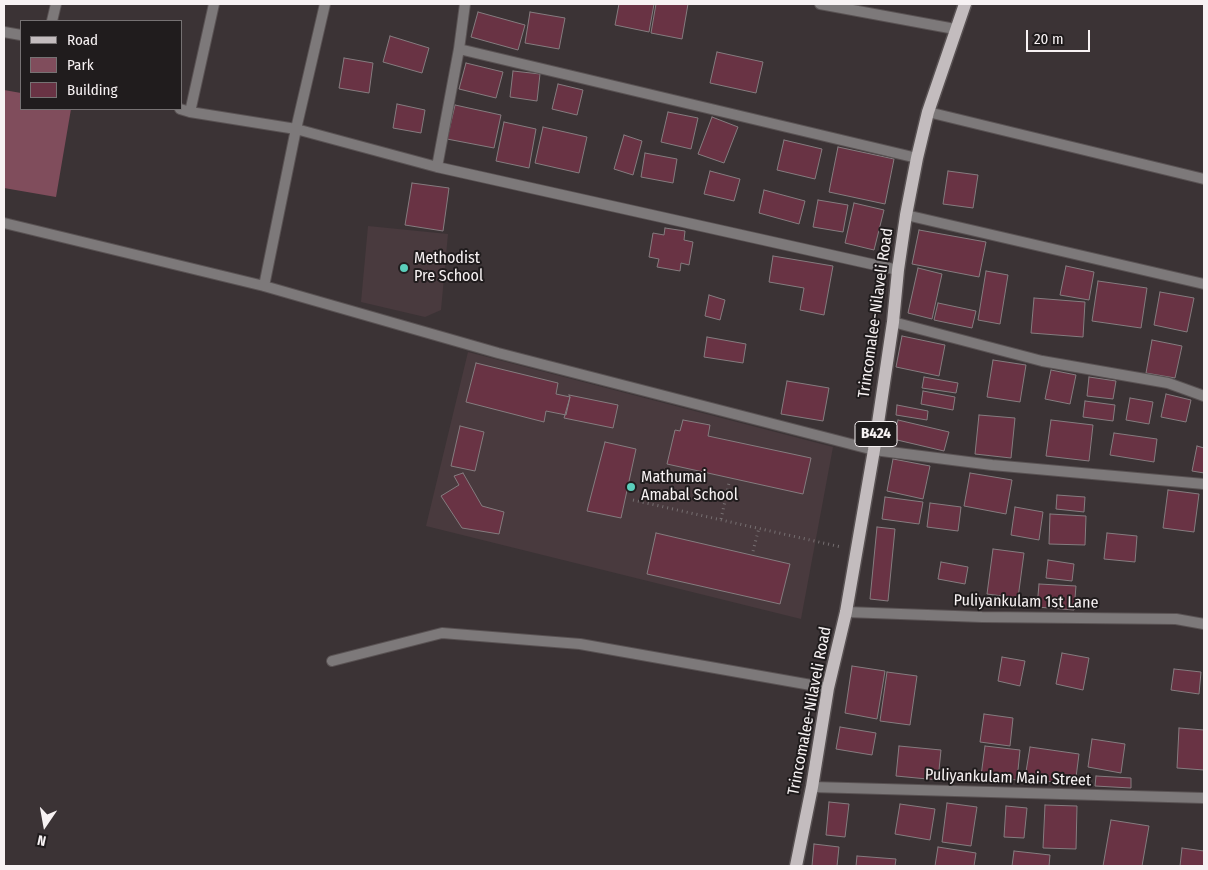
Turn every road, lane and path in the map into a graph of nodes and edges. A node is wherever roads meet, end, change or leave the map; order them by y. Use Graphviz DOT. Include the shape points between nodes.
graph roads {
  1 [pos="56,4"];
  2 [pos="214,4"];
  3 [pos="325,4"];
  4 [pos="465,4"];
  5 [pos="820,4"];
  6 [pos="965,4"];
  7 [pos="52,20"];
  8 [pos="955,29"];
  9 [pos="4,32"];
  10 [pos="20,35"];
  11 [pos="459,49"];
  12 [pos="185,110"];
  13 [pos="928,112"];
  14 [pos="296,129"];
  15 [pos="917,158"];
  16 [pos="437,167"];
  17 [pos="1204,179"];
  18 [pos="906,215"];
  19 [pos="4,223"];
  20 [pos="898,270"];
  21 [pos="1204,284"];
  22 [pos="264,286"];
  23 [pos="893,322"];
  24 [pos="1204,396"];
  25 [pos="874,450"];
  26 [pos="729,483"];
  27 [pos="1204,484"];
  28 [pos="633,500"];
  29 [pos="721,519"];
  30 [pos="759,528"];
  31 [pos="856,550"];
  32 [pos="753,552"];
  33 [pos="846,612"];
  34 [pos="1204,624"];
  35 [pos="332,661"];
  36 [pos="828,688"];
  37 [pos="812,788"];
  38 [pos="1204,798"];
  39 [pos="796,866"];
  1 -- 7 [label="street"];
  2 -- 12 [label="street"];
  3 -- 14 [label="street"];
  4 -- 11 [label="street"];
  5 -- 8 [label="street"];
  6 -- 8 [label="main road, Trincomalee-Nilaveli Road / B424"];
  8 -- 13 [label="main road, Trincomalee-Nilaveli Road / B424"];
  9 -- 10 [label="street"];
  11 -- 15 [label="street"];
  11 -- 16 [label="street"];
  12 -- 14 [label="street"];
  13 -- 15 [label="main road, Trincomalee-Nilaveli Road / B424"];
  13 -- 17 [label="street"];
  14 -- 16 [label="street"];
  14 -- 22 [label="street"];
  15 -- 18 [label="main road, Trincomalee-Nilaveli Road / B424"];
  16 -- 20 [label="street"];
  18 -- 20 [label="main road, Trincomalee-Nilaveli Road / B424"];
  18 -- 21 [label="street"];
  19 -- 22 [label="street"];
  20 -- 23 [label="main road, Trincomalee-Nilaveli Road / B424"];
  22 -- 25 [label="street" via="498,353"];
  23 -- 24 [label="street" via="1042,361 1168,382"];
  23 -- 25 [label="main road, Trincomalee-Nilaveli Road / B424"];
  25 -- 27 [label="street" via="992,465"];
  25 -- 31 [label="main road, Trincomalee-Nilaveli Road / B424"];
  26 -- 29 [label="path"];
  28 -- 29 [label="path"];
  29 -- 30 [label="path"];
  30 -- 31 [label="path"];
  30 -- 32 [label="path"];
  31 -- 33 [label="main road, Trincomalee-Nilaveli Road / B424"];
  33 -- 34 [label="street, Puliyankulam 1st Lane" via="982,618 1176,619"];
  33 -- 36 [label="main road, Trincomalee-Nilaveli Road / B424"];
  35 -- 36 [label="street" via="442,634 580,644"];
  36 -- 37 [label="main road, Trincomalee-Nilaveli Road / B424"];
  37 -- 38 [label="street, Puliyankulam Main Street"];
  37 -- 39 [label="main road, Trincomalee-Nilaveli Road / B424"];
}
